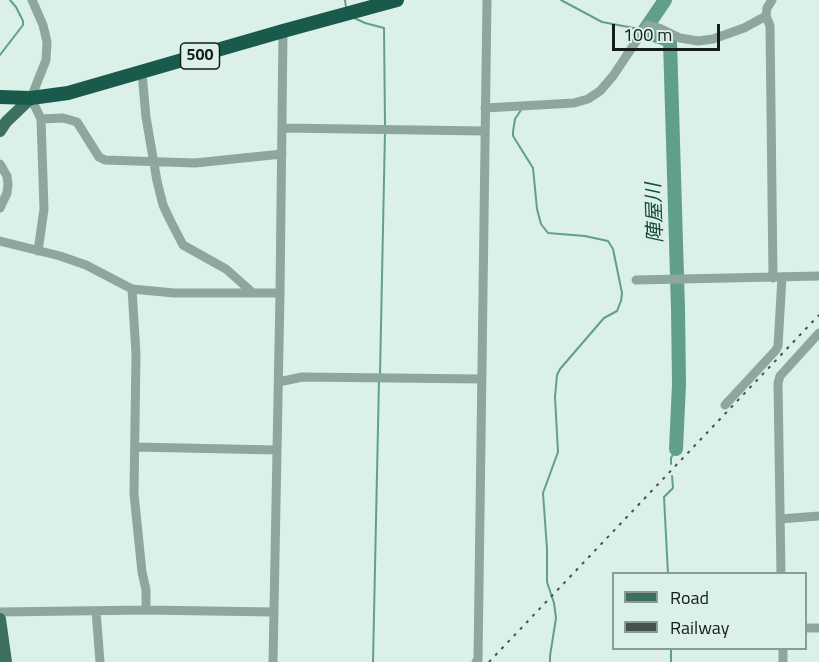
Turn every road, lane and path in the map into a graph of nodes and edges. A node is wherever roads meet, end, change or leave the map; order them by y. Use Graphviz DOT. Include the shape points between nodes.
graph roads {
  1 [pos="32,0"];
  2 [pos="397,0"];
  3 [pos="486,0"];
  4 [pos="772,0"];
  5 [pos="351,6"];
  6 [pos="765,16"];
  7 [pos="283,31"];
  8 [pos="142,73"];
  9 [pos="0,97"];
  10 [pos="31,98"];
  11 [pos="485,108"];
  12 [pos="41,119"];
  13 [pos="282,128"];
  14 [pos="0,131"];
  15 [pos="484,131"];
  16 [pos="282,154"];
  17 [pos="153,161"];
  18 [pos="0,164"];
  19 [pos="0,208"];
  20 [pos="0,241"];
  21 [pos="38,251"];
  22 [pos="819,276"];
  23 [pos="778,278"];
  24 [pos="636,280"];
  25 [pos="132,289"];
  26 [pos="253,293"];
  27 [pos="280,293"];
  28 [pos="819,333"];
  29 [pos="481,379"];
  30 [pos="279,382"];
  31 [pos="724,405"];
  32 [pos="135,447"];
  33 [pos="277,450"];
  34 [pos="819,516"];
  35 [pos="780,519"];
  36 [pos="781,572"];
  37 [pos="146,610"];
  38 [pos="96,611"];
  39 [pos="0,612"];
  40 [pos="274,612"];
  41 [pos="0,619"];
  42 [pos="6,662"];
  43 [pos="100,662"];
  44 [pos="273,662"];
  45 [pos="476,662"];
  1 -- 10 [label="street" via="47,42 46,60"];
  2 -- 5 [label="highway, 500"];
  3 -- 11 [label="street"];
  4 -- 6 [label="street"];
  5 -- 7 [label="highway, 500"];
  6 -- 11 [label="street" via="744,28 698,41 647,25 613,76 588,99"];
  6 -- 23 [label="street" via="770,26"];
  7 -- 8 [label="highway, 500"];
  7 -- 13 [label="street"];
  8 -- 10 [label="highway, 500" via="68,93"];
  8 -- 17 [label="street"];
  9 -- 10 [label="highway, 500"];
  10 -- 12 [label="street"];
  10 -- 14 [label="main road"];
  11 -- 15 [label="street"];
  12 -- 17 [label="street" via="77,122 99,157 105,160"];
  12 -- 21 [label="street" via="44,209"];
  13 -- 15 [label="street"];
  13 -- 16 [label="street"];
  15 -- 29 [label="street"];
  16 -- 17 [label="street" via="195,163"];
  16 -- 27 [label="street"];
  17 -- 26 [label="street" via="163,205 183,245 226,269"];
  18 -- 19 [label="street" via="8,184"];
  20 -- 21 [label="street"];
  21 -- 25 [label="street" via="86,265"];
  22 -- 23 [label="street"];
  23 -- 24 [label="street"];
  23 -- 31 [label="street" via="778,346"];
  25 -- 26 [label="street"];
  25 -- 32 [label="street"];
  26 -- 27 [label="street"];
  27 -- 30 [label="street"];
  28 -- 35 [label="street" via="778,382"];
  29 -- 30 [label="street" via="302,377"];
  29 -- 45 [label="street"];
  30 -- 33 [label="street"];
  32 -- 33 [label="street"];
  32 -- 37 [label="street" via="134,494"];
  33 -- 40 [label="street"];
  34 -- 35 [label="street"];
  35 -- 36 [label="street"];
  37 -- 38 [label="street"];
  37 -- 40 [label="street"];
  38 -- 39 [label="street"];
  38 -- 43 [label="street"];
  40 -- 44 [label="street"];
  41 -- 42 [label="main road"];
}
